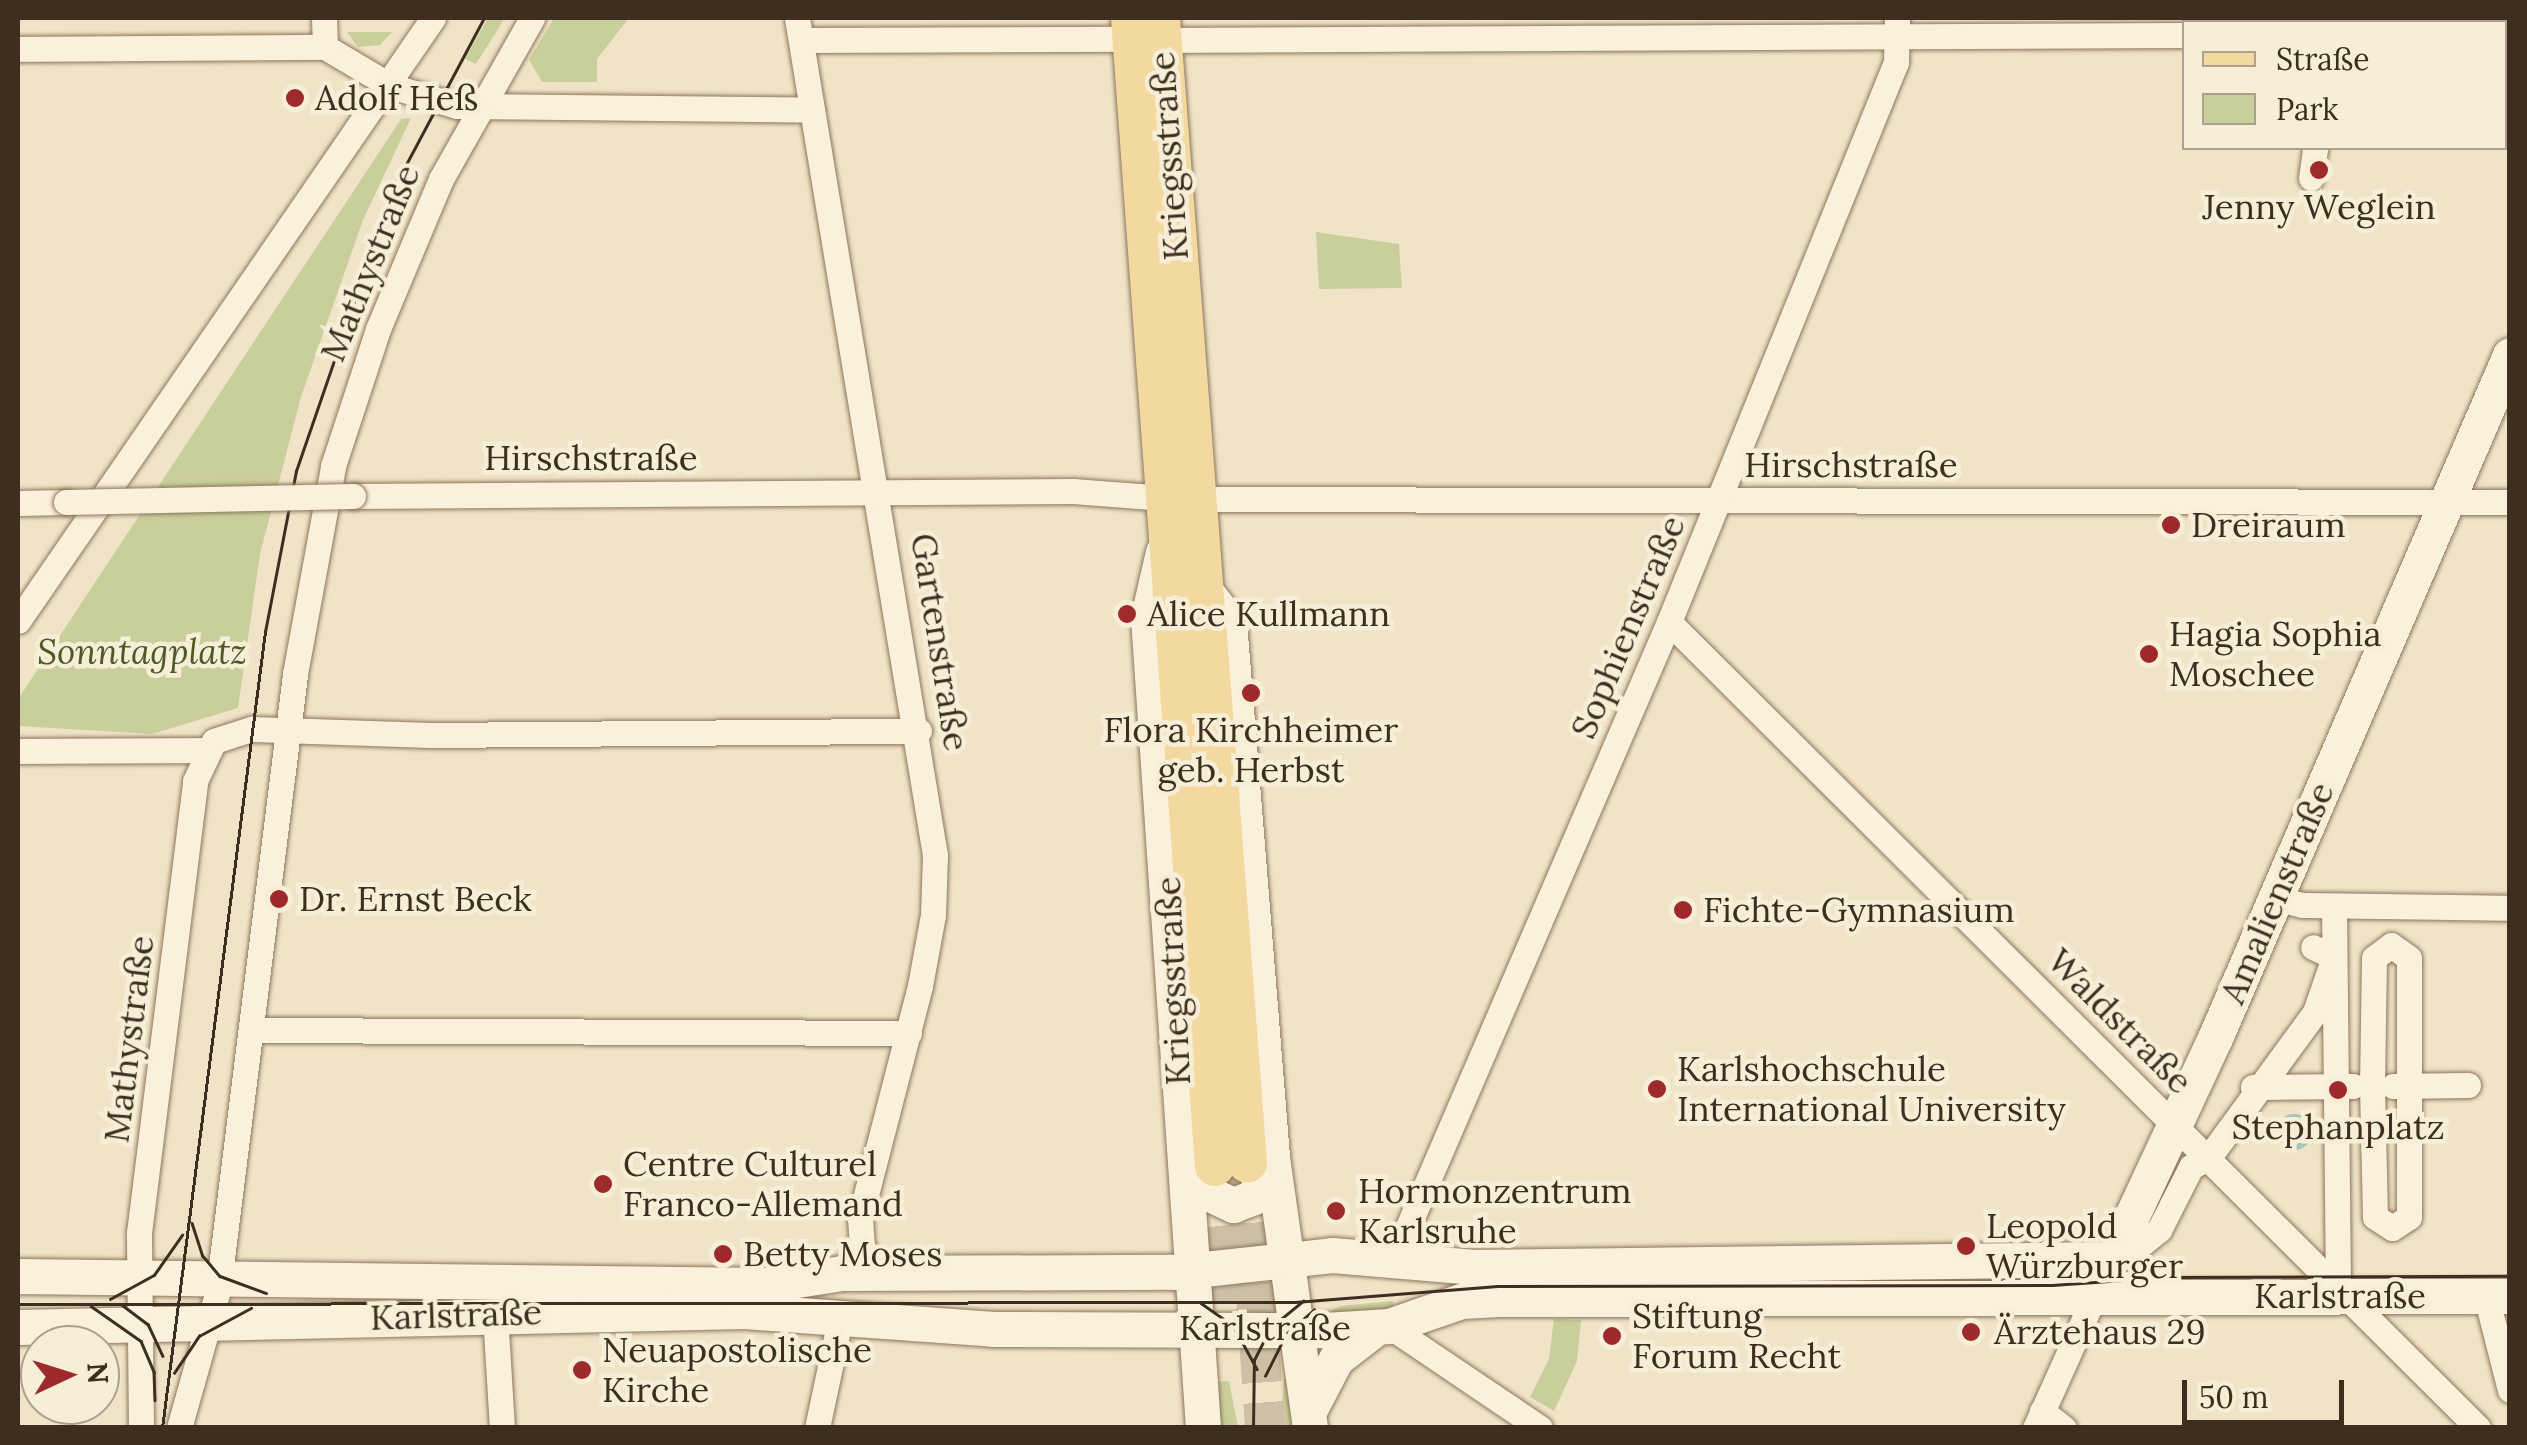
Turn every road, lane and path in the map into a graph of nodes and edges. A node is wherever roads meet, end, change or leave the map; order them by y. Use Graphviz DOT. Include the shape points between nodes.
graph roads {
  1 [pos="324,18"];
  2 [pos="432,18"];
  3 [pos="532,18"];
  4 [pos="1898,28"];
  5 [pos="799,29"];
  6 [pos="1147,29"];
  7 [pos="1540,29"];
  8 [pos="2182,35"];
  9 [pos="324,47"];
  10 [pos="18,49"];
  11 [pos="391,86"];
  12 [pos="477,109"];
  13 [pos="812,110"];
  14 [pos="2315,150"];
  15 [pos="2311,178"];
  16 [pos="2510,355"];
  17 [pos="880,494"];
  18 [pos="1718,500"];
  19 [pos="2445,501"];
  20 [pos="2510,502"];
  21 [pos="18,503"];
  22 [pos="1180,517"];
  23 [pos="18,622"];
  24 [pos="1678,630"];
  25 [pos="288,730"];
  26 [pos="920,731"];
  27 [pos="18,750"];
  28 [pos="207,750"];
  29 [pos="2272,896"];
  30 [pos="2345,906"];
  31 [pos="2510,908"];
  32 [pos="2324,952"];
  33 [pos="251,1030"];
  34 [pos="909,1034"];
  35 [pos="2336,1086"];
  36 [pos="2372,1086"];
  37 [pos="2410,1086"];
  38 [pos="2468,1086"];
  39 [pos="2254,1087"];
  40 [pos="2175,1124"];
  41 [pos="2209,1157"];
  42 [pos="1229,1162"];
  43 [pos="2126,1253"];
  44 [pos="1401,1256"];
  45 [pos="1286,1260"];
  46 [pos="1188,1270"];
  47 [pos="876,1273"];
  48 [pos="136,1275"];
  49 [pos="220,1275"];
  50 [pos="18,1276"];
  51 [pos="2343,1291"];
  52 [pos="2498,1296"];
  53 [pos="2094,1297"];
  54 [pos="496,1314"];
  55 [pos="840,1320"];
  56 [pos="209,1322"];
  57 [pos="140,1325"];
  58 [pos="18,1327"];
  59 [pos="1382,1327"];
  60 [pos="1192,1328"];
  61 [pos="1301,1330"];
  62 [pos="2507,1390"];
  63 [pos="2039,1419"];
  64 [pos="1309,1420"];
  65 [pos="2474,1426"];
  66 [pos="141,1428"];
  67 [pos="180,1428"];
  68 [pos="502,1428"];
  69 [pos="816,1428"];
  70 [pos="1203,1428"];
  71 [pos="1540,1428"];
  72 [pos="2064,1428"];
  1 -- 9 [label="street"];
  2 -- 11 [label="street"];
  3 -- 12 [label="street, Mathystraße"];
  4 -- 7 [label="street"];
  4 -- 8 [label="street"];
  4 -- 18 [label="street, Sophienstraße" via="1896,62"];
  5 -- 6 [label="street"];
  5 -- 13 [label="street, Gartenstraße"];
  6 -- 7 [label="street"];
  6 -- 22 [label="main road, Kriegsstraße"];
  6 -- 22 [label="main road, Kriegsstraße" via="1160,438"];
  9 -- 10 [label="street"];
  9 -- 11 [label="street"];
  11 -- 12 [label="street"];
  11 -- 23 [label="street" via="372,102"];
  12 -- 13 [label="street"];
  12 -- 25 [label="street, Mathystraße" via="406,258 351,403 311,568"];
  13 -- 17 [label="street, Gartenstraße"];
  14 -- 15 [label="street"];
  16 -- 19 [label="main road, Amalienstraße"];
  17 -- 21 [label="street, Hirschstraße, bridge"];
  17 -- 22 [label="street, Hirschstraße"];
  17 -- 26 [label="street, Gartenstraße"];
  18 -- 19 [label="street, Hirschstraße"];
  18 -- 22 [label="street, Hirschstraße"];
  18 -- 24 [label="street, Sophienstraße"];
  19 -- 20 [label="street, Hirschstraße"];
  19 -- 29 [label="main road, Amalienstraße"];
  22 -- 42 [label="main road"];
  22 -- 42 [label="main road" via="1200,585"];
  24 -- 40 [label="street, Waldstraße"];
  24 -- 44 [label="street, Sophienstraße" via="1404,1236"];
  25 -- 26 [label="street"];
  25 -- 28 [label="street" via="227,733"];
  25 -- 33 [label="street, Mathystraße"];
  26 -- 34 [label="street, Gartenstraße" via="935,876"];
  27 -- 28 [label="street"];
  28 -- 48 [label="street, Mathystraße" via="195,781"];
  29 -- 30 [label="street"];
  29 -- 40 [label="main road, Amalienstraße"];
  30 -- 31 [label="street"];
  30 -- 32 [label="street"];
  32 -- 35 [label="street"];
  32 -- 39 [label="street" via="2315,1012"];
  33 -- 34 [label="street"];
  33 -- 49 [label="street, Mathystraße"];
  34 -- 47 [label="street, Gartenstraße" via="860,1218 862,1246"];
  35 -- 36 [label="street"];
  35 -- 39 [label="street"];
  35 -- 51 [label="street"];
  36 -- 37 [label="street"];
  36 -- 37 [label="street" via="2374,958 2391,946 2409,958"];
  36 -- 37 [label="street" via="2374,1216 2392,1228 2409,1217"];
  37 -- 38 [label="street"];
  39 -- 41 [label="street"];
  40 -- 41 [label="street, Waldstraße"];
  40 -- 43 [label="main road, Amalienstraße"];
  41 -- 43 [label="street" via="2192,1167 2159,1230"];
  41 -- 51 [label="street, Waldstraße"];
  42 -- 45 [label="main road"];
  42 -- 46 [label="main road"];
  43 -- 44 [label="main road, Karlstraße" via="1474,1268"];
  43 -- 53 [label="main road, Amalienstraße"];
  44 -- 45 [label="main road, Karlstraße"];
  45 -- 46 [label="main road, Karlstraße"];
  45 -- 61 [label="main road"];
  46 -- 47 [label="main road, Karlstraße"];
  46 -- 60 [label="main road"];
  47 -- 49 [label="main road, Karlstraße" via="804,1276 765,1286"];
  48 -- 49 [label="main road, Karlstraße"];
  48 -- 50 [label="main road, Karlstraße"];
  48 -- 57 [label="street, Mathystraße"];
  49 -- 56 [label="street, Mathystraße"];
  51 -- 52 [label="main road, Karlstraße"];
  51 -- 53 [label="main road, Karlstraße"];
  51 -- 65 [label="street, Waldstraße"];
  52 -- 62 [label="street"];
  53 -- 59 [label="main road, Karlstraße" via="1499,1299 1441,1306"];
  53 -- 63 [label="street, Amalienstraße"];
  54 -- 55 [label="main road, Karlstraße" via="744,1311"];
  54 -- 56 [label="main road, Karlstraße"];
  54 -- 68 [label="street"];
  55 -- 60 [label="main road, Karlstraße" via="993,1329"];
  55 -- 69 [label="street"];
  56 -- 57 [label="main road, Karlstraße"];
  56 -- 67 [label="street, Mathystraße"];
  57 -- 58 [label="main road, Karlstraße"];
  57 -- 66 [label="street, Mathystraße"];
  59 -- 61 [label="main road, Karlstraße"];
  59 -- 64 [label="main road" via="1336,1359"];
  59 -- 71 [label="street"];
  60 -- 61 [label="main road, Karlstraße"];
  60 -- 70 [label="main road"];
  61 -- 64 [label="main road"];
  63 -- 72 [label="street"];
}
